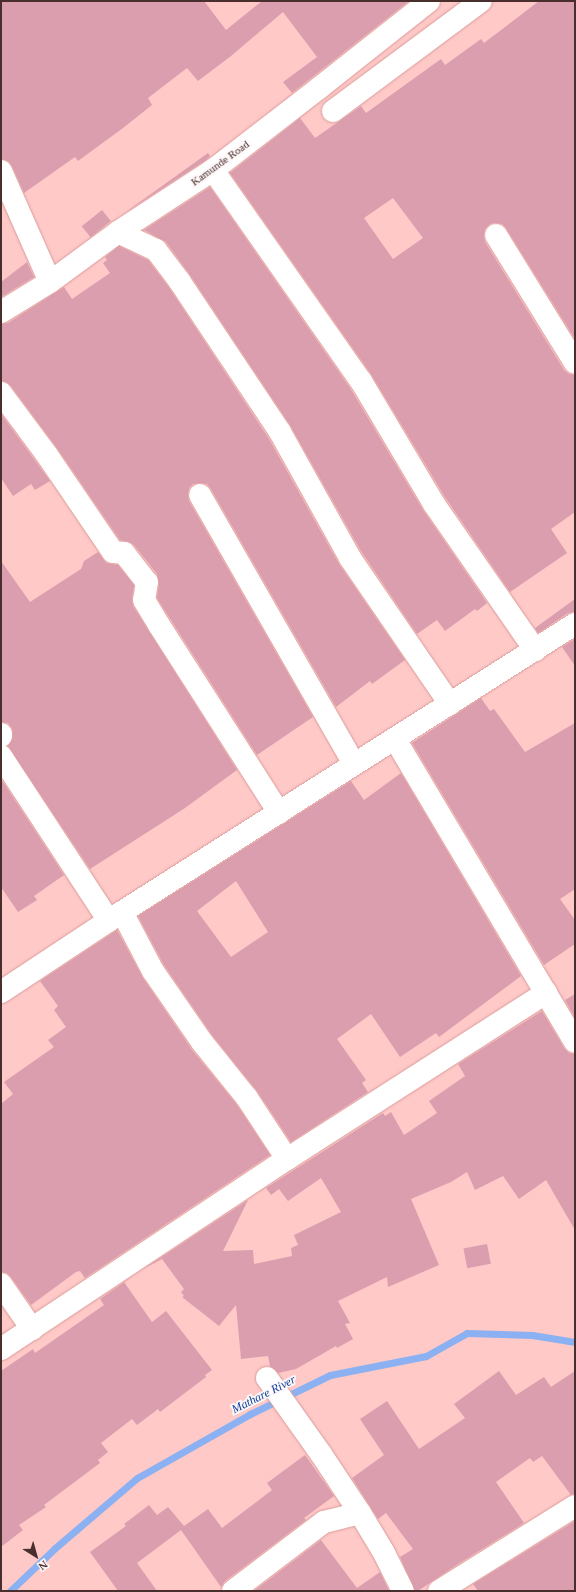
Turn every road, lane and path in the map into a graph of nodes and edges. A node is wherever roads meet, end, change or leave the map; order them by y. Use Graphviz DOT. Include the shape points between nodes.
graph roads {
  1 [pos="429,1"];
  2 [pos="481,1"];
  3 [pos="333,111"];
  4 [pos="213,170"];
  5 [pos="1,171"];
  6 [pos="118,232"];
  7 [pos="496,235"];
  8 [pos="50,282"];
  9 [pos="1,312"];
  10 [pos="575,363"];
  11 [pos="1,393"];
  12 [pos="200,495"];
  13 [pos="575,624"];
  14 [pos="535,650"];
  15 [pos="450,704"];
  16 [pos="395,739"];
  17 [pos="1,756"];
  18 [pos="354,764"];
  19 [pos="279,813"];
  20 [pos="115,916"];
  21 [pos="1,992"];
  22 [pos="546,993"];
  23 [pos="575,1042"];
  24 [pos="287,1159"];
  25 [pos="1,1284"];
  26 [pos="32,1329"];
  27 [pos="1,1349"];
  28 [pos="270,1381"];
  29 [pos="575,1506"];
  30 [pos="360,1513"];
  31 [pos="233,1591"];
  32 [pos="403,1591"];
  33 [pos="439,1591"];
  1 -- 4 [label="street, Kamunde Road"];
  2 -- 3 [label="street"];
  4 -- 6 [label="street, Kamunde Road"];
  4 -- 14 [label="street" via="361,381 434,504"];
  5 -- 8 [label="street"];
  6 -- 8 [label="street, Kamunde Road"];
  6 -- 15 [label="street" via="156,250 180,282 280,432 350,558"];
  7 -- 10 [label="street"];
  8 -- 9 [label="street, Kamunde Road"];
  11 -- 19 [label="street" via="113,552 124,553 147,582 144,600 158,625"];
  12 -- 18 [label="street"];
  13 -- 14 [label="street"];
  14 -- 15 [label="street"];
  15 -- 16 [label="street"];
  16 -- 18 [label="street"];
  16 -- 22 [label="street"];
  17 -- 20 [label="street"];
  18 -- 19 [label="street"];
  19 -- 20 [label="street"];
  20 -- 21 [label="street"];
  20 -- 24 [label="street" via="202,1042 247,1098"];
  22 -- 23 [label="street"];
  22 -- 24 [label="street"];
  24 -- 26 [label="street"];
  25 -- 26 [label="street"];
  26 -- 27 [label="street"];
  28 -- 30 [label="street"];
  29 -- 33 [label="street"];
  30 -- 31 [label="street" via="324,1522"];
  30 -- 32 [label="street"];
}
